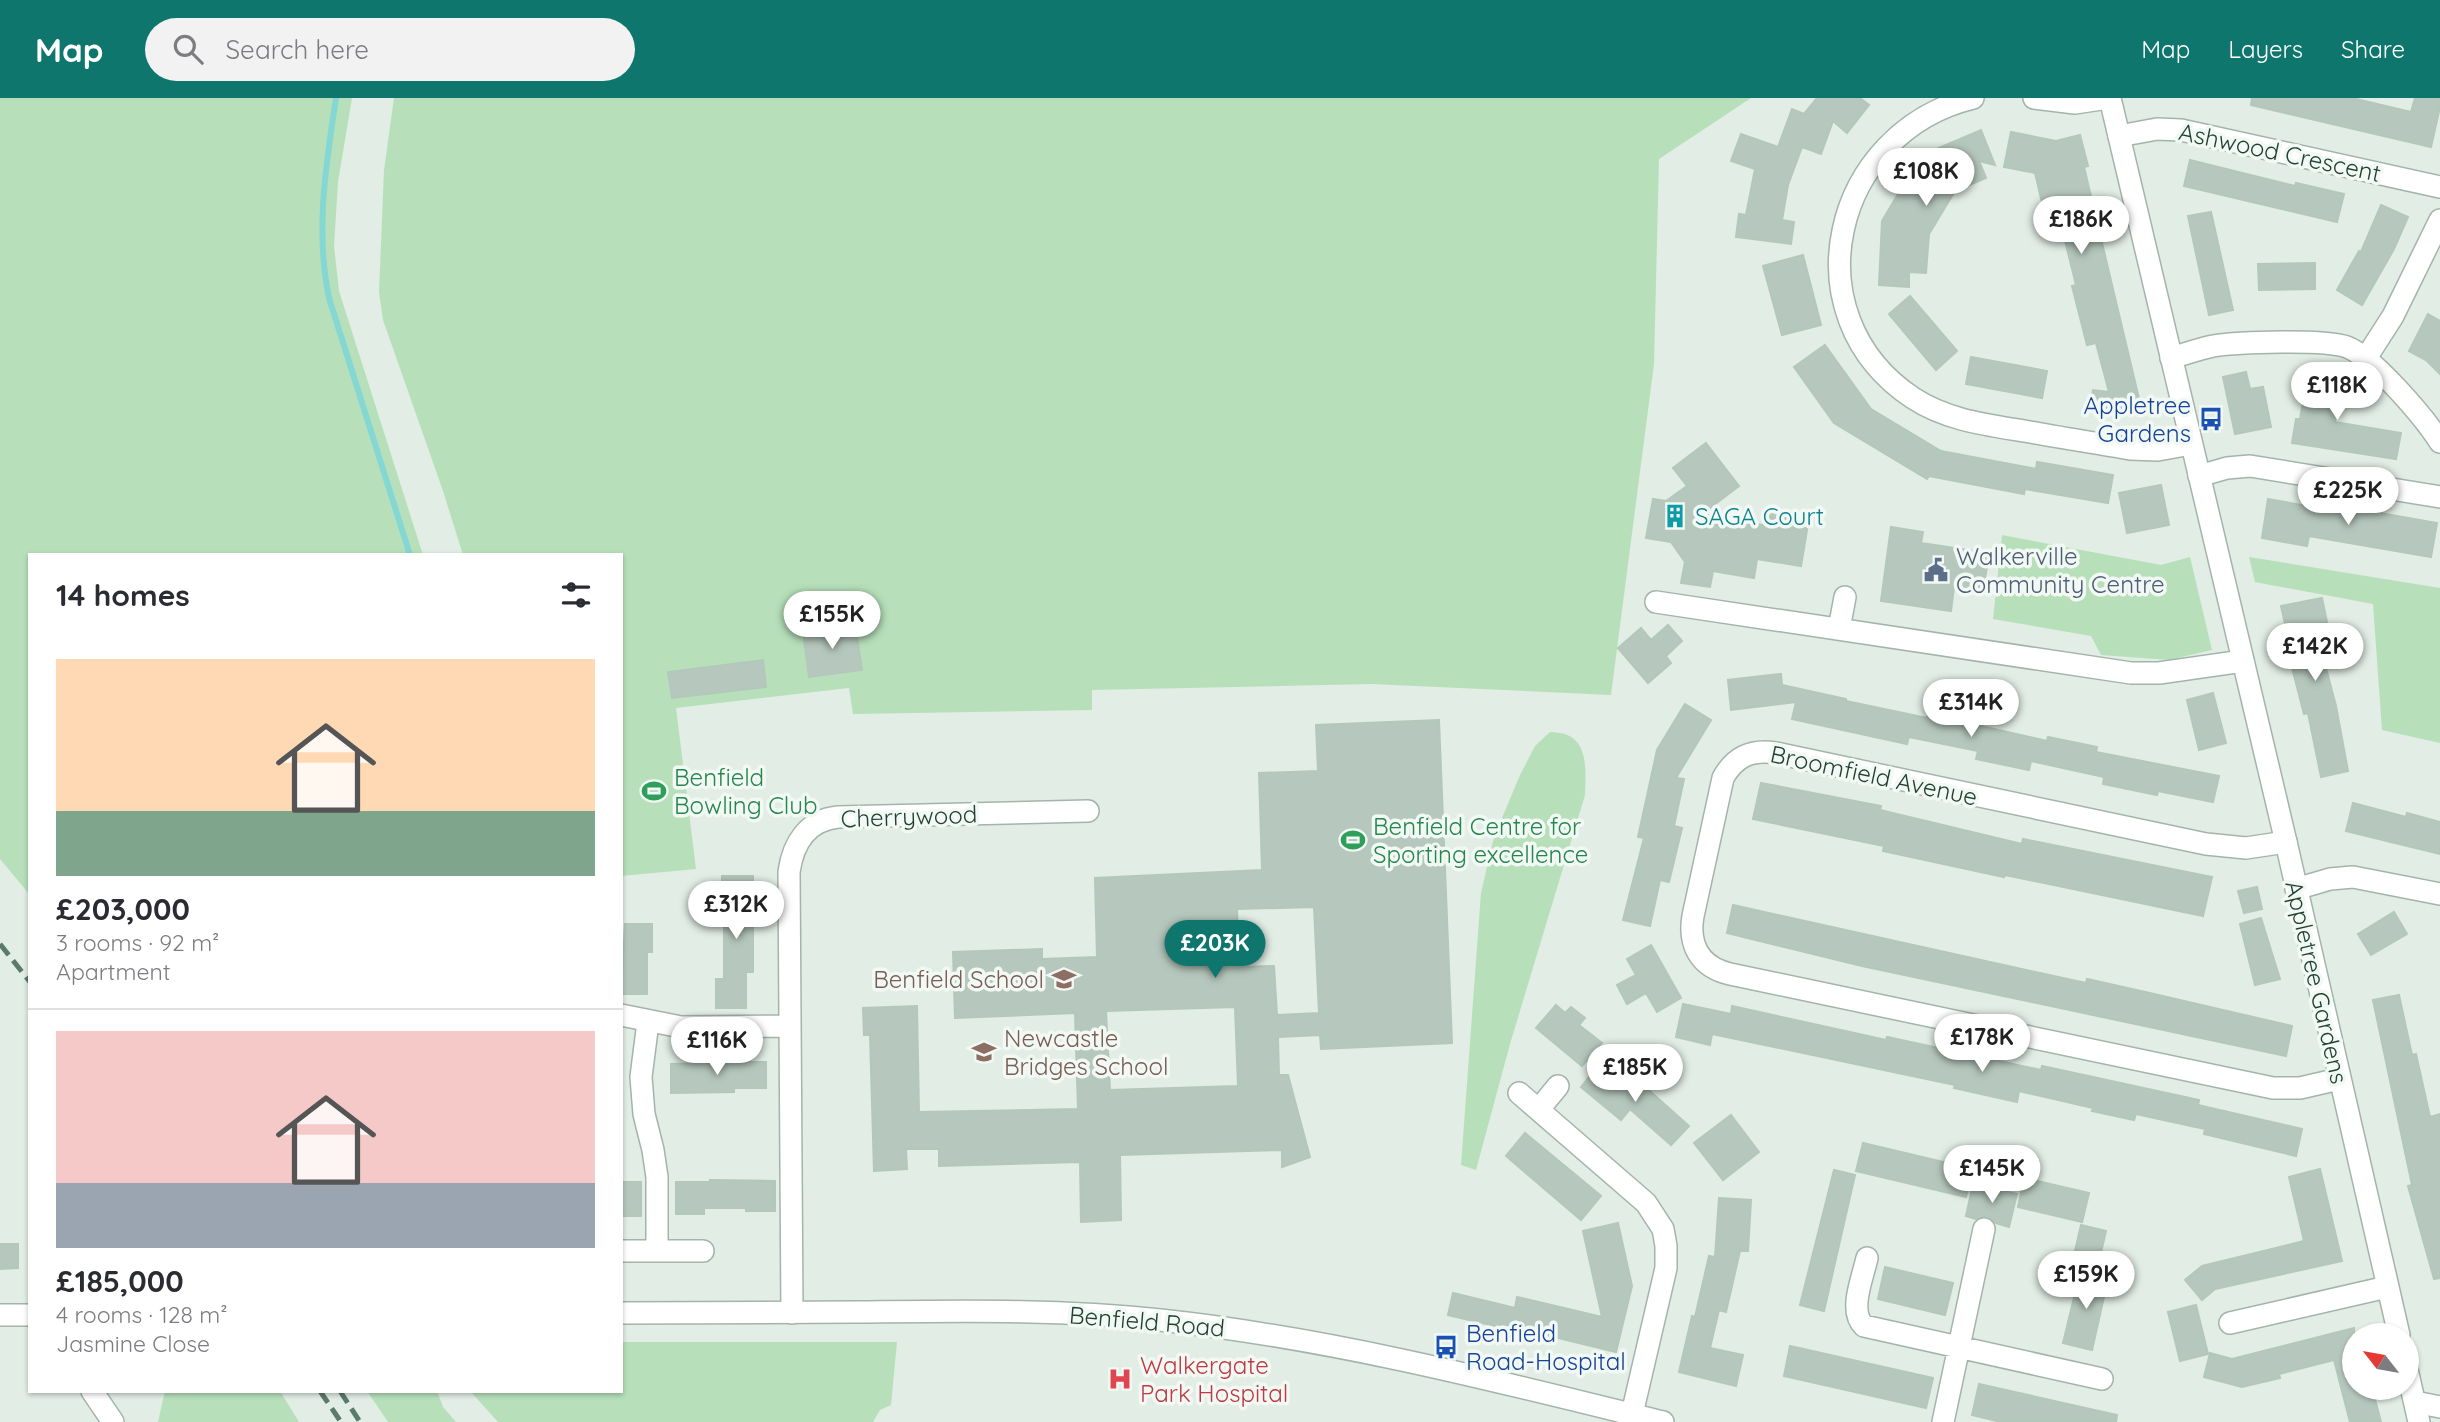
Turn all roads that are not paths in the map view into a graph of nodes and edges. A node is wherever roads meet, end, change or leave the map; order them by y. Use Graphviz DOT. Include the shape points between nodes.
graph roads {
  1 [pos="1973,98"];
  2 [pos="2034,98"];
  3 [pos="2109,98"];
  4 [pos="2119,136"];
  5 [pos="2440,187"];
  6 [pos="2440,220"];
  7 [pos="2171,358"];
  8 [pos="2366,358"];
  9 [pos="2440,442"];
  10 [pos="2191,444"];
  11 [pos="2199,476"];
  12 [pos="2440,497"];
  13 [pos="1845,597"];
  14 [pos="1656,602"];
  15 [pos="1839,629"];
  16 [pos="2243,661"];
  17 [pos="1088,811"];
  18 [pos="2286,842"];
  19 [pos="2296,888"];
  20 [pos="2440,894"];
  21 [pos="623,1016"];
  22 [pos="648,1022"];
  23 [pos="789,1026"];
  24 [pos="2339,1080"];
  25 [pos="1558,1086"];
  26 [pos="1520,1093"];
  27 [pos="1539,1109"];
  28 [pos="1984,1228"];
  29 [pos="623,1251"];
  30 [pos="657,1251"];
  31 [pos="703,1251"];
  32 [pos="1867,1258"];
  33 [pos="2387,1287"];
  34 [pos="623,1313"];
  35 [pos="792,1313"];
  36 [pos="0,1315"];
  37 [pos="28,1315"];
  38 [pos="2230,1323"];
  39 [pos="2396,1323"];
  40 [pos="1959,1349"];
  41 [pos="2102,1379"];
  42 [pos="93,1393"];
  43 [pos="2440,1407"];
  44 [pos="2417,1412"];
  45 [pos="1632,1414"];
  46 [pos="114,1422"];
  47 [pos="1662,1422"];
  48 [pos="1943,1422"];
  1 -- 10 [label="street" via="1937,109 1906,128 1883,149 1856,189 1843,228 1840,265 1846,304 1866,350 1900,388 1927,406 1960,419 2130,449"];
  2 -- 3 [label="street" via="2075,103"];
  3 -- 4 [label="street, Appletree Gardens"];
  4 -- 5 [label="street, Ashwood Crescent" via="2181,130"];
  4 -- 7 [label="street, Appletree Gardens"];
  6 -- 8 [label="street" via="2393,316"];
  7 -- 8 [label="street" via="2225,345 2321,343 2345,346"];
  7 -- 10 [label="street, Appletree Gardens"];
  8 -- 9 [label="street"];
  10 -- 11 [label="street, Appletree Gardens"];
  11 -- 12 [label="street" via="2250,466"];
  11 -- 16 [label="street, Appletree Gardens"];
  13 -- 15 [label="street"];
  14 -- 15 [label="street"];
  15 -- 16 [label="street" via="2144,674"];
  16 -- 18 [label="street, Appletree Gardens"];
  17 -- 23 [label="street, Cherrywood" via="838,817 813,825 799,840 789,872"];
  18 -- 19 [label="street, Appletree Gardens"];
  18 -- 24 [label="street, Broomfield Avenue" via="2246,848 2206,844 1755,752 1737,760 1723,778 1691,939 1702,960 1721,972 2273,1088"];
  19 -- 20 [label="street" via="2353,877"];
  19 -- 24 [label="street, Appletree Gardens"];
  21 -- 22 [label="street"];
  22 -- 23 [label="street" via="681,1027"];
  22 -- 30 [label="street" via="640,1077 657,1177"];
  23 -- 35 [label="street, Cherrywood"];
  24 -- 33 [label="street, Appletree Gardens"];
  25 -- 27 [label="street"];
  26 -- 27 [label="street"];
  27 -- 45 [label="street" via="1634,1191 1657,1217 1662,1230 1666,1268"];
  28 -- 40 [label="street"];
  29 -- 30 [label="street"];
  30 -- 31 [label="street"];
  32 -- 40 [label="street" via="1856,1306 1858,1321 1871,1329"];
  33 -- 38 [label="street"];
  33 -- 39 [label="street, Appletree Gardens"];
  34 -- 35 [label="street, Benfield Road"];
  35 -- 45 [label="street, Benfield Road" via="1027,1311 1205,1325 1317,1342"];
  36 -- 37 [label="street"];
  40 -- 41 [label="street"];
  40 -- 48 [label="street"];
  42 -- 46 [label="street"];
  43 -- 44 [label="street"];
  45 -- 47 [label="street, Benfield Road"];
}
